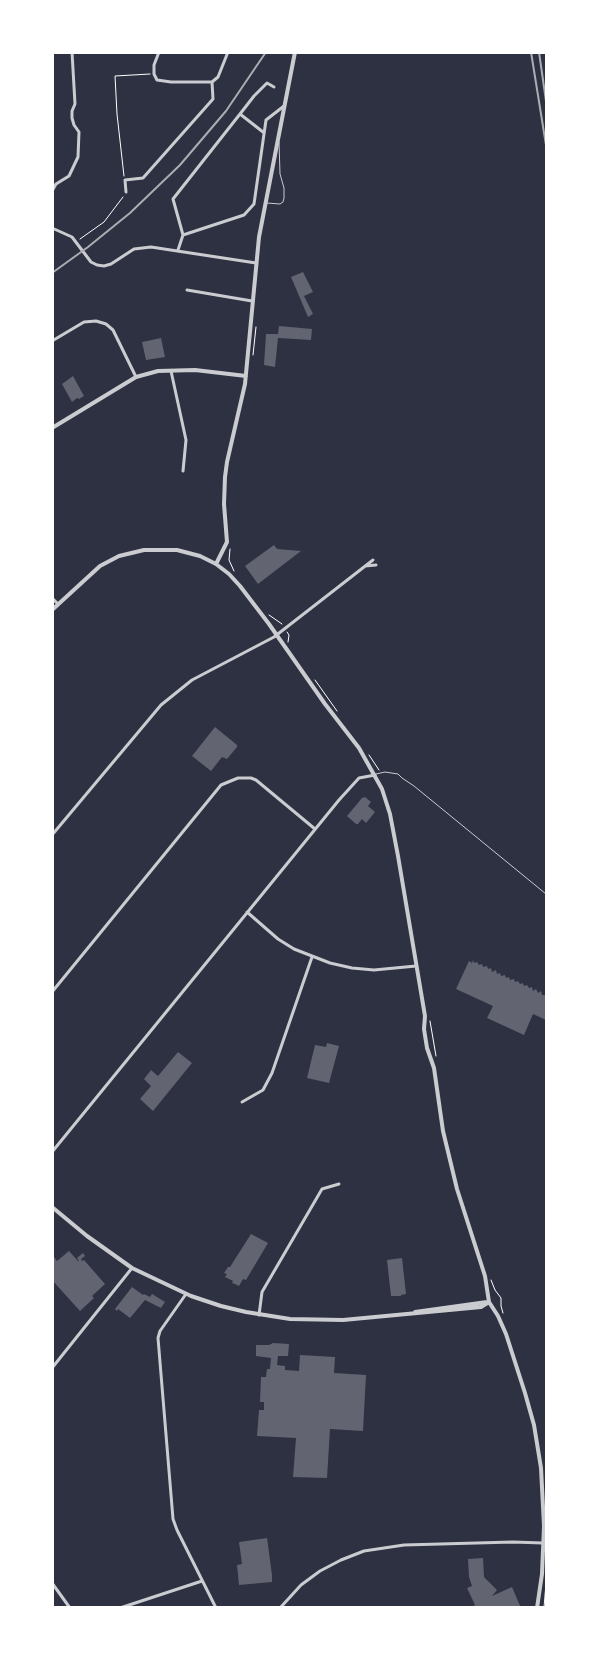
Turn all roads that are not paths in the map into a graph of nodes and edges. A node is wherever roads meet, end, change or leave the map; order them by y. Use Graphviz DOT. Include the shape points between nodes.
graph roads {
  1 [pos="72,52"];
  2 [pos="159,52"];
  3 [pos="228,52"];
  4 [pos="295,52"];
  5 [pos="212,82"];
  6 [pos="274,87"];
  7 [pos="284,106"];
  8 [pos="240,114"];
  9 [pos="263,132"];
  10 [pos="278,136"];
  11 [pos="52,191"];
  12 [pos="126,192"];
  13 [pos="266,203"];
  14 [pos="52,228"];
  15 [pos="183,235"];
  16 [pos="178,250"];
  17 [pos="256,262"];
  18 [pos="187,290"];
  19 [pos="252,301"];
  20 [pos="52,341"];
  21 [pos="171,371"];
  22 [pos="246,376"];
  23 [pos="136,377"];
  24 [pos="52,428"];
  25 [pos="183,471"];
  26 [pos="373,560"];
  27 [pos="216,564"];
  28 [pos="364,566"];
  29 [pos="376,566"];
  30 [pos="52,598"];
  31 [pos="58,604"];
  32 [pos="52,610"];
  33 [pos="277,635"];
  34 [pos="375,775"];
  35 [pos="315,829"];
  36 [pos="52,835"];
  37 [pos="546,894"];
  38 [pos="248,912"];
  39 [pos="312,957"];
  40 [pos="416,966"];
  41 [pos="52,992"];
  42 [pos="242,1102"];
  43 [pos="52,1152"];
  44 [pos="339,1184"];
  45 [pos="52,1206"];
  46 [pos="132,1268"];
  47 [pos="186,1294"];
  48 [pos="489,1302"];
  49 [pos="259,1315"];
  50 [pos="52,1368"];
  51 [pos="543,1543"];
  52 [pos="202,1581"];
  53 [pos="52,1583"];
  54 [pos="70,1608"];
  55 [pos="120,1608"];
  56 [pos="216,1608"];
  57 [pos="280,1608"];
  58 [pos="540,1608"];
  1 -- 11 [label="street" via="75,104 72,118 79,132 78,157 69,176 56,184"];
  2 -- 5 [label="street" via="154,65 157,80"];
  3 -- 5 [label="street" via="218,77"];
  4 -- 7 [label="street"];
  5 -- 12 [label="street" via="213,99 144,178 125,180"];
  6 -- 8 [label="street" via="266,83"];
  7 -- 9 [label="street" via="266,120"];
  7 -- 10 [label="street"];
  8 -- 9 [label="street"];
  8 -- 15 [label="street" via="173,199"];
  9 -- 15 [label="street" via="254,204 244,215"];
  10 -- 13 [label="street"];
  10 -- 13 [label="lane" via="280,174 285,193 281,204"];
  13 -- 17 [label="street"];
  14 -- 16 [label="street" via="68,234 97,265 105,266 139,248 152,246"];
  15 -- 16 [label="street"];
  16 -- 17 [label="street"];
  17 -- 19 [label="street"];
  18 -- 19 [label="street"];
  19 -- 22 [label="street"];
  20 -- 23 [label="street" via="84,322 106,324 113,330"];
  21 -- 22 [label="street" via="195,370"];
  21 -- 23 [label="street"];
  21 -- 25 [label="street" via="186,440"];
  22 -- 27 [label="street" via="226,468 227,542"];
  23 -- 24 [label="street"];
  26 -- 28 [label="street"];
  27 -- 31 [label="street" via="177,550 144,550 119,556 100,566"];
  27 -- 33 [label="street" via="240,586"];
  28 -- 29 [label="street"];
  28 -- 33 [label="street"];
  30 -- 31 [label="street"];
  31 -- 32 [label="street"];
  33 -- 34 [label="street"];
  33 -- 36 [label="street" via="192,680 161,705"];
  34 -- 35 [label="street" via="359,778"];
  34 -- 37 [label="lane" via="398,774"];
  34 -- 40 [label="street" via="390,814"];
  35 -- 38 [label="street"];
  35 -- 41 [label="street" via="256,780 238,778 221,785"];
  38 -- 39 [label="street" via="278,939"];
  38 -- 43 [label="street"];
  39 -- 40 [label="street" via="343,967 363,969"];
  39 -- 42 [label="street" via="272,1073 263,1090"];
  40 -- 48 [label="street" via="443,1131 457,1189 485,1276"];
  44 -- 49 [label="street" via="322,1189 262,1292"];
  45 -- 46 [label="street"];
  46 -- 47 [label="street"];
  46 -- 50 [label="street"];
  47 -- 49 [label="street"];
  47 -- 52 [label="street" via="160,1330 158,1343 174,1518"];
  48 -- 49 [label="street" via="365,1318 323,1320"];
  48 -- 51 [label="street" via="506,1334 534,1425 542,1490"];
  51 -- 57 [label="street" via="404,1545 364,1551 320,1571 301,1585"];
  51 -- 58 [label="street"];
  52 -- 55 [label="street"];
  52 -- 56 [label="street"];
  53 -- 54 [label="street"];
}
